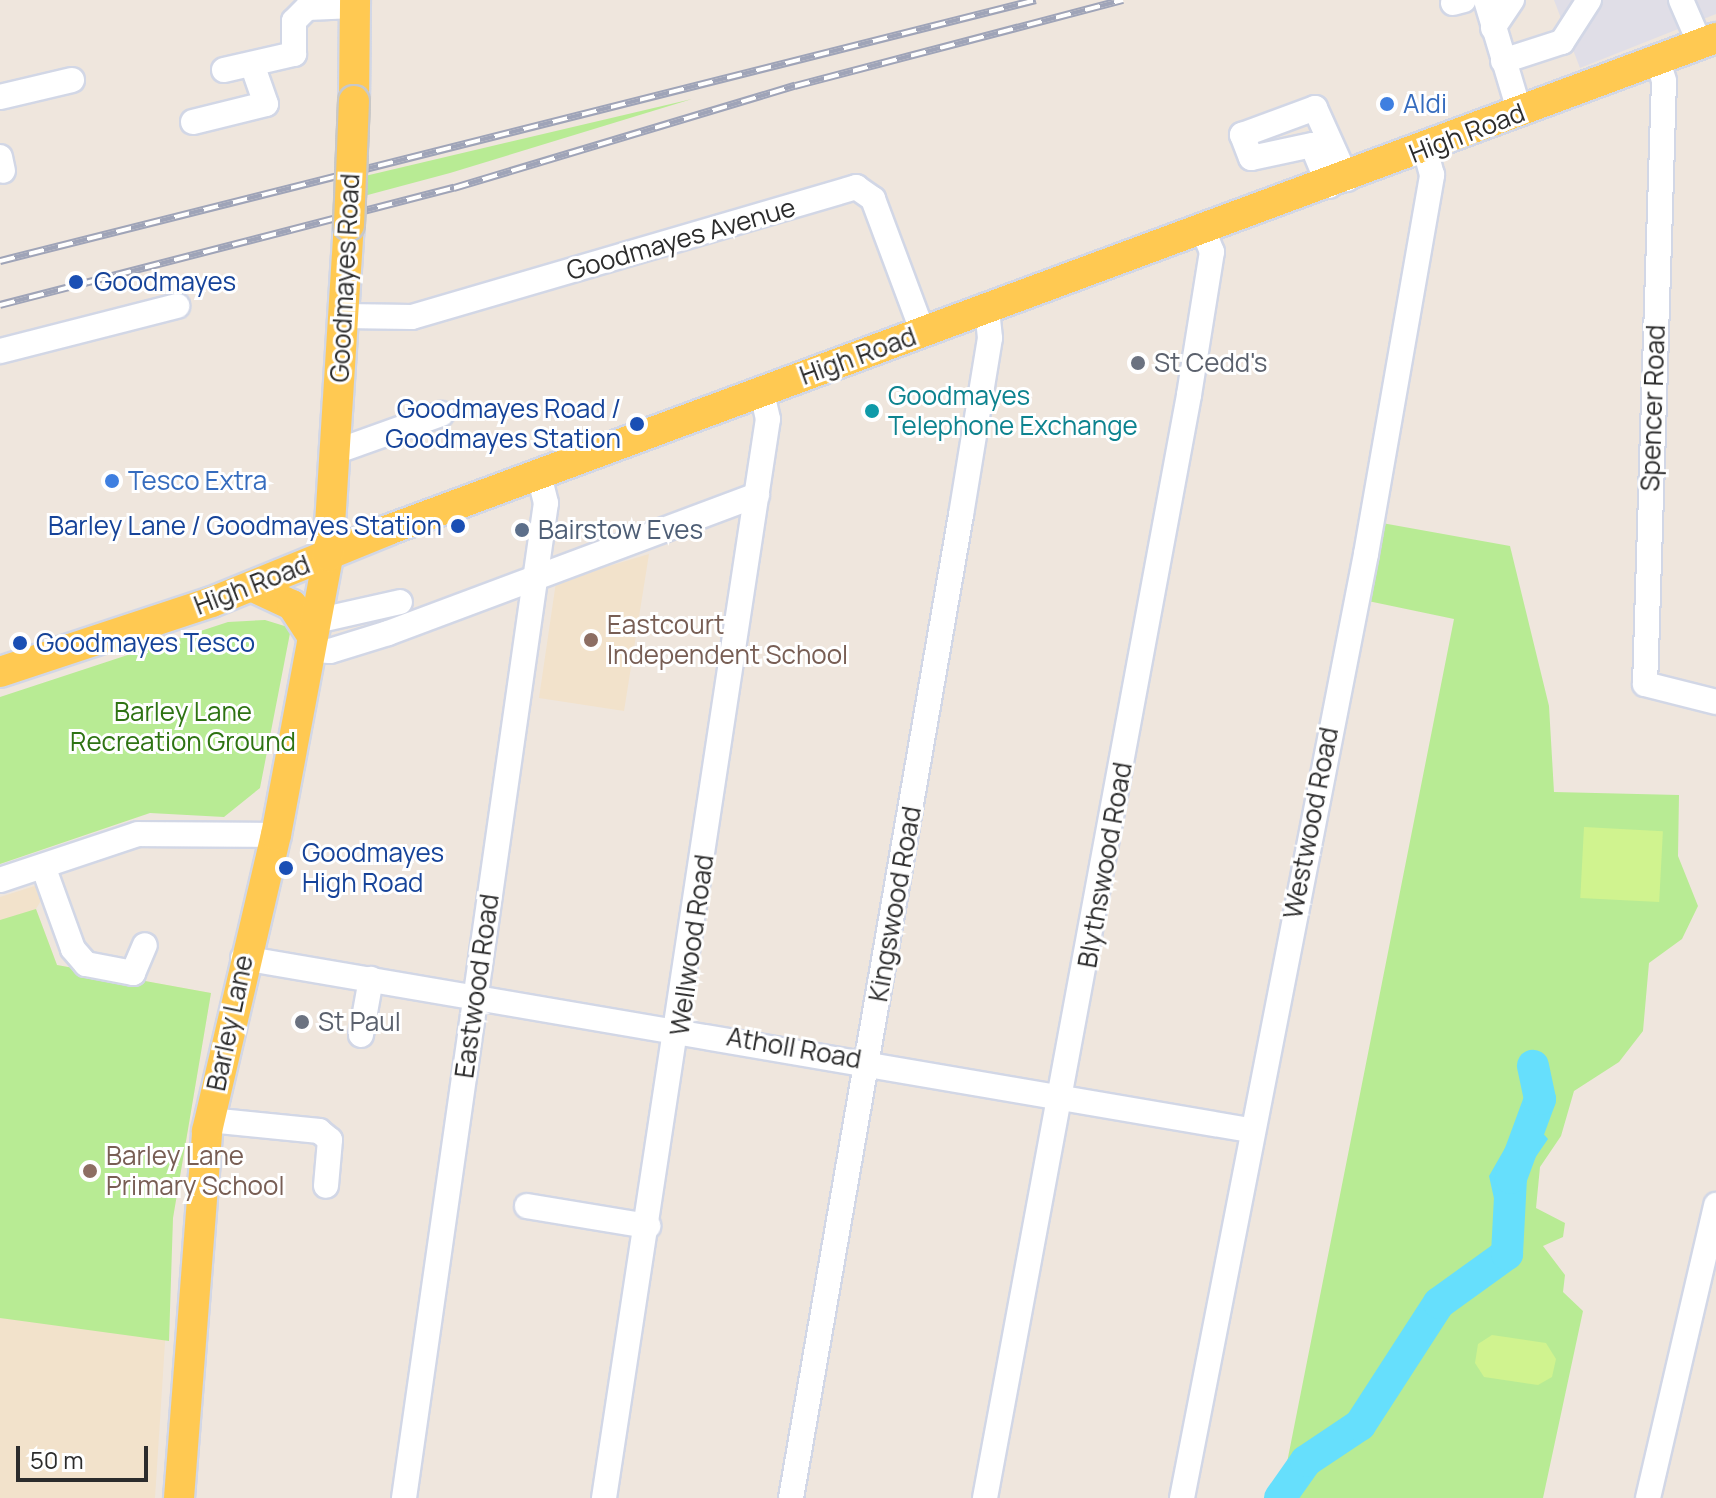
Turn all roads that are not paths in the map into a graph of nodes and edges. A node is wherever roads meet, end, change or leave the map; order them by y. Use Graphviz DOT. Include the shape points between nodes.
graph roads {
  1 [pos="1486,0"];
  2 [pos="1512,0"];
  3 [pos="1589,0"];
  4 [pos="1681,0"];
  5 [pos="355,3"];
  6 [pos="1493,28"];
  7 [pos="1708,41"];
  8 [pos="1658,60"];
  9 [pos="1503,61"];
  10 [pos="252,64"];
  11 [pos="224,70"];
  12 [pos="72,80"];
  13 [pos="0,97"];
  14 [pos="1520,113"];
  15 [pos="193,122"];
  16 [pos="1425,149"];
  17 [pos="1204,232"];
  18 [pos="177,306"];
  19 [pos="987,309"];
  20 [pos="344,316"];
  21 [pos="923,333"];
  22 [pos="0,351"];
  23 [pos="762,392"];
  24 [pos="441,414"];
  25 [pos="335,452"];
  26 [pos="539,474"];
  27 [pos="757,495"];
  28 [pos="328,556"];
  29 [pos="534,575"];
  30 [pos="253,587"];
  31 [pos="400,602"];
  32 [pos="313,636"];
  33 [pos="0,672"];
  34 [pos="1716,702"];
  35 [pos="276,835"];
  36 [pos="43,866"];
  37 [pos="0,880"];
  38 [pos="145,945"];
  39 [pos="243,958"];
  40 [pos="371,979"];
  41 [pos="477,996"];
  42 [pos="680,1029"];
  43 [pos="361,1035"];
  44 [pos="869,1061"];
  45 [pos="1064,1098"];
  46 [pos="209,1120"];
  47 [pos="1249,1130"];
  48 [pos="326,1186"];
  49 [pos="1716,1205"];
  50 [pos="527,1206"];
  51 [pos="648,1226"];
  52 [pos="179,1498"];
  53 [pos="404,1498"];
  54 [pos="604,1498"];
  55 [pos="791,1498"];
  56 [pos="985,1498"];
  57 [pos="1182,1498"];
  58 [pos="1648,1498"];
  1 -- 6 [label="street"];
  2 -- 6 [label="street"];
  3 -- 9 [label="street" via="1562,42"];
  4 -- 7 [label="street"];
  5 -- 10 [label="street" via="307,8 294,21 294,54"];
  5 -- 20 [label="main road, Goodmayes Road, bridge"];
  6 -- 9 [label="street"];
  7 -- 8 [label="main road, High Road"];
  8 -- 14 [label="main road, High Road"];
  8 -- 34 [label="street, Spencer Road" via="1664,81 1645,684"];
  9 -- 14 [label="street"];
  10 -- 11 [label="street"];
  10 -- 15 [label="street" via="266,104"];
  12 -- 13 [label="street"];
  14 -- 16 [label="main road, High Road"];
  16 -- 17 [label="main road, High Road"];
  16 -- 47 [label="street, Westwood Road" via="1432,175 1366,554"];
  17 -- 19 [label="main road, High Road"];
  17 -- 45 [label="street, Blythswood Road" via="1211,258"];
  18 -- 22 [label="street"];
  19 -- 21 [label="main road, High Road"];
  19 -- 44 [label="street, Kingswood Road" via="990,338"];
  20 -- 21 [label="street, Goodmayes Avenue" via="412,317 856,187 873,199"];
  20 -- 25 [label="main road, Goodmayes Road"];
  21 -- 23 [label="main road, High Road"];
  23 -- 26 [label="main road, High Road"];
  23 -- 27 [label="street, Wellwood Road" via="768,419"];
  24 -- 25 [label="street"];
  25 -- 28 [label="main road, Goodmayes Road"];
  26 -- 28 [label="main road, High Road"];
  26 -- 29 [label="street, Eastwood Road" via="546,503"];
  27 -- 29 [label="street"];
  27 -- 42 [label="street, Wellwood Road"];
  28 -- 30 [label="main road, High Road"];
  28 -- 32 [label="main road, Barley Lane"];
  29 -- 32 [label="street" via="343,649"];
  29 -- 41 [label="street, Eastwood Road"];
  30 -- 32 [label="main road" via="292,605"];
  30 -- 33 [label="main road, High Road"];
  31 -- 32 [label="street"];
  32 -- 35 [label="main road, Barley Lane"];
  35 -- 36 [label="street" via="138,834"];
  35 -- 39 [label="main road, Barley Lane"];
  36 -- 37 [label="street"];
  36 -- 38 [label="street" via="73,949 86,964 133,973"];
  39 -- 40 [label="street, Atholl Road"];
  39 -- 46 [label="main road, Barley Lane"];
  40 -- 41 [label="street, Atholl Road"];
  40 -- 43 [label="street"];
  41 -- 42 [label="street, Atholl Road"];
  41 -- 53 [label="street, Eastwood Road"];
  42 -- 44 [label="street, Atholl Road"];
  42 -- 51 [label="street, Wellwood Road"];
  44 -- 45 [label="street, Atholl Road"];
  44 -- 55 [label="street, Kingswood Road"];
  45 -- 47 [label="street, Atholl Road"];
  45 -- 56 [label="street, Blythswood Road"];
  46 -- 48 [label="street" via="319,1131 330,1140"];
  46 -- 52 [label="main road, Barley Lane"];
  47 -- 57 [label="street, Westwood Road"];
  49 -- 58 [label="street"];
  50 -- 51 [label="street"];
  51 -- 54 [label="street, Wellwood Road"];
}
